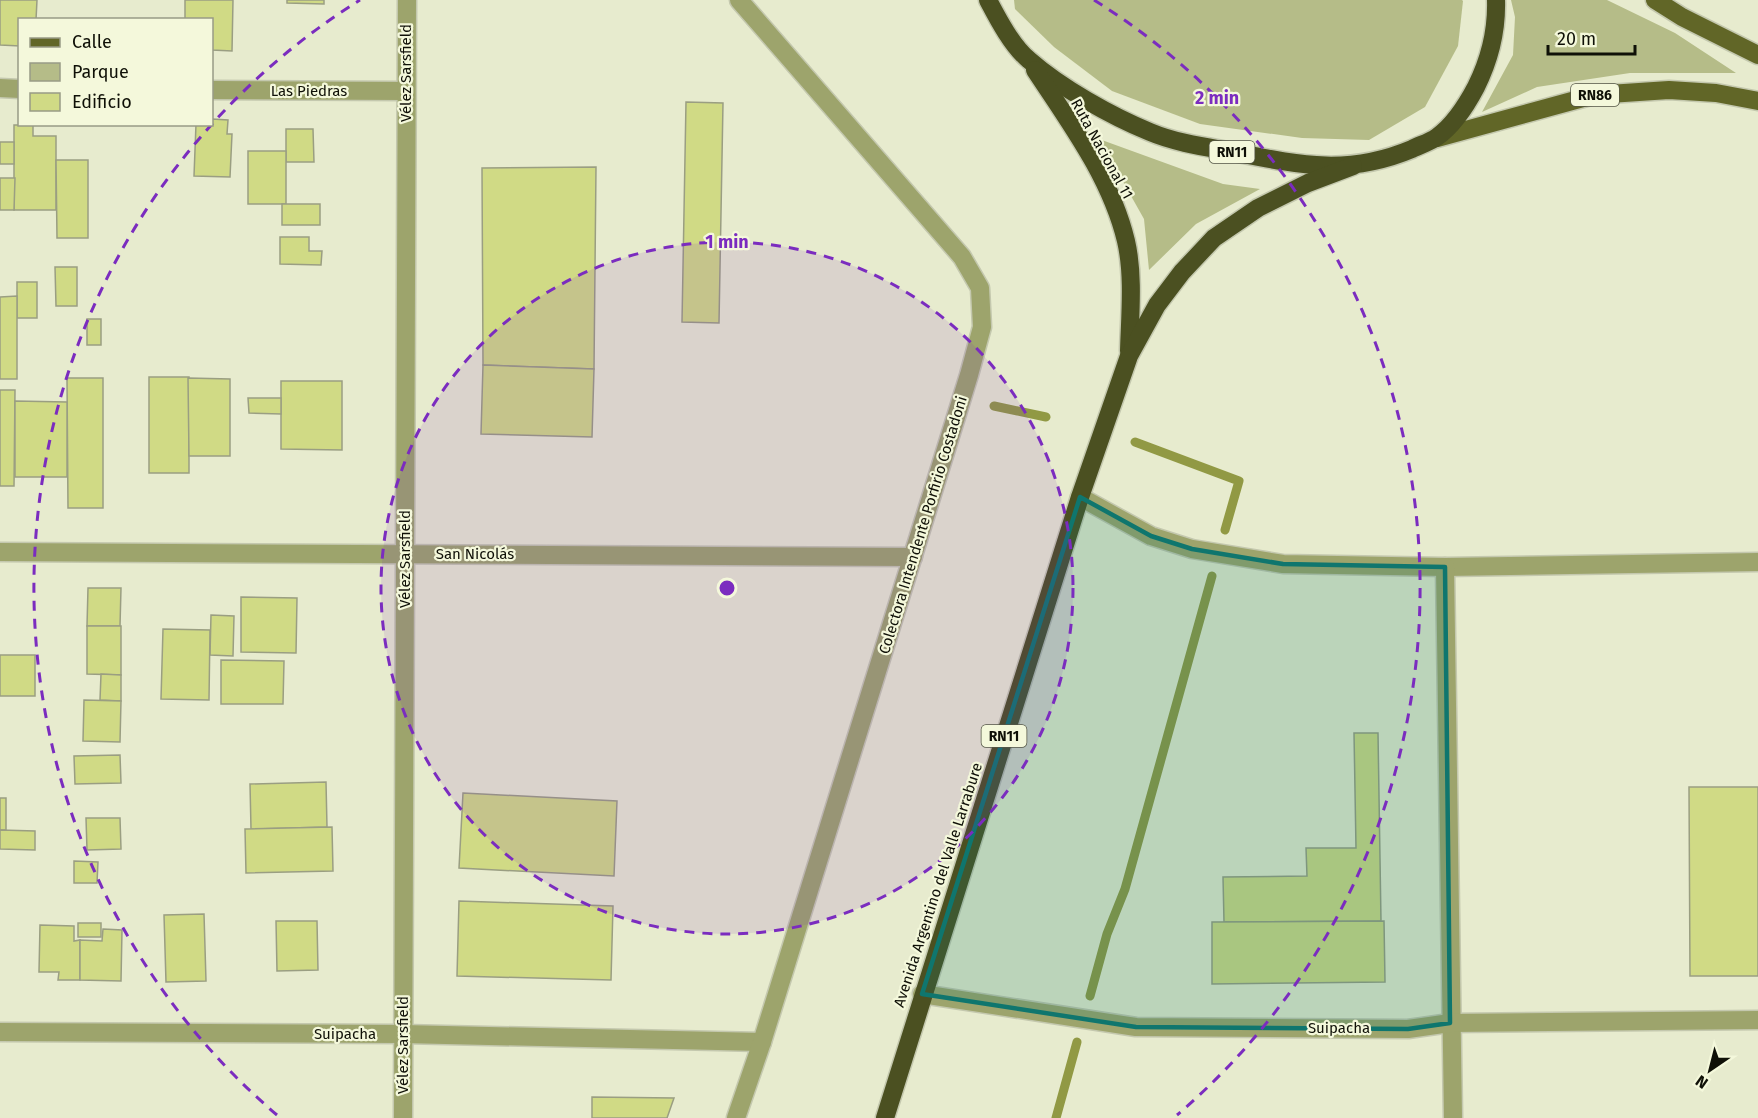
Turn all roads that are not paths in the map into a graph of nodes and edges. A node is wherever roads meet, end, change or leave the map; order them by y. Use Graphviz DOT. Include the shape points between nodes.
graph roads {
  1 [pos="407,0"];
  2 [pos="739,0"];
  3 [pos="980,0"];
  4 [pos="988,0"];
  5 [pos="1496,0"];
  6 [pos="1655,0"];
  7 [pos="999,21"];
  8 [pos="1758,55"];
  9 [pos="1027,59"];
  10 [pos="0,88"];
  11 [pos="18,89"];
  12 [pos="213,90"];
  13 [pos="406,92"];
  14 [pos="1758,101"];
  15 [pos="1437,138"];
  16 [pos="1353,166"];
  17 [pos="1129,356"];
  18 [pos="1080,497"];
  19 [pos="0,552"];
  20 [pos="406,553"];
  21 [pos="913,557"];
  22 [pos="1758,562"];
  23 [pos="1445,567"];
  24 [pos="922,994"];
  25 [pos="1758,1020"];
  26 [pos="1450,1023"];
  27 [pos="0,1032"];
  28 [pos="403,1034"];
  29 [pos="762,1042"];
  30 [pos="403,1118"];
  31 [pos="736,1118"];
  32 [pos="885,1118"];
  33 [pos="1453,1118"];
  1 -- 13 [label="street, Vélez Sarsfield"];
  2 -- 21 [label="street, Colectora Intendente Porfirio Costadoni" via="962,257 980,288 982,327"];
  3 -- 7 [label="highway, RN11"];
  4 -- 7 [label="highway, Ruta Nacional 11 / RN11"];
  5 -- 15 [label="highway, Ruta Nacional 11 / RN11" via="1495,36 1486,67 1464,109"];
  6 -- 8 [label="main road"];
  7 -- 9 [label="highway, Ruta Nacional 11 / RN11"];
  9 -- 16 [label="highway, Ruta Nacional 11 / RN11" via="1060,83 1152,133 1290,163"];
  9 -- 17 [label="highway, Ruta Nacional 11 / RN11" via="1077,134 1113,202 1126,242 1131,291"];
  10 -- 11 [label="street"];
  12 -- 13 [label="street, Las Piedras"];
  13 -- 20 [label="street, Vélez Sarsfield"];
  14 -- 15 [label="main road, RN86" via="1668,90 1594,95"];
  15 -- 16 [label="highway, Ruta Nacional 11 / RN11" via="1397,155"];
  16 -- 17 [label="highway, Ruta Nacional 11 / RN11" via="1258,208 1214,238 1157,305"];
  17 -- 18 [label="highway, Avenida Argentino del Valle Larrabure / RN11"];
  18 -- 23 [label="street" via="1151,536 1192,549 1283,564"];
  18 -- 24 [label="highway, Avenida Argentino del Valle Larrabure / RN11"];
  19 -- 20 [label="street, San Nicolás"];
  20 -- 21 [label="street, San Nicolás"];
  20 -- 28 [label="street, Vélez Sarsfield"];
  21 -- 29 [label="street, Colectora Intendente Porfirio Costadoni"];
  22 -- 23 [label="street"];
  23 -- 26 [label="street"];
  24 -- 26 [label="street, Suipacha" via="1136,1027 1408,1029"];
  24 -- 32 [label="highway, Avenida Argentino del Valle Larrabure / RN11"];
  25 -- 26 [label="street, Suipacha"];
  26 -- 33 [label="street"];
  27 -- 28 [label="street, Suipacha"];
  28 -- 29 [label="street, Suipacha"];
  28 -- 30 [label="street, Vélez Sarsfield"];
  29 -- 31 [label="street, Colectora Intendente Porfirio Costadoni"];
}
